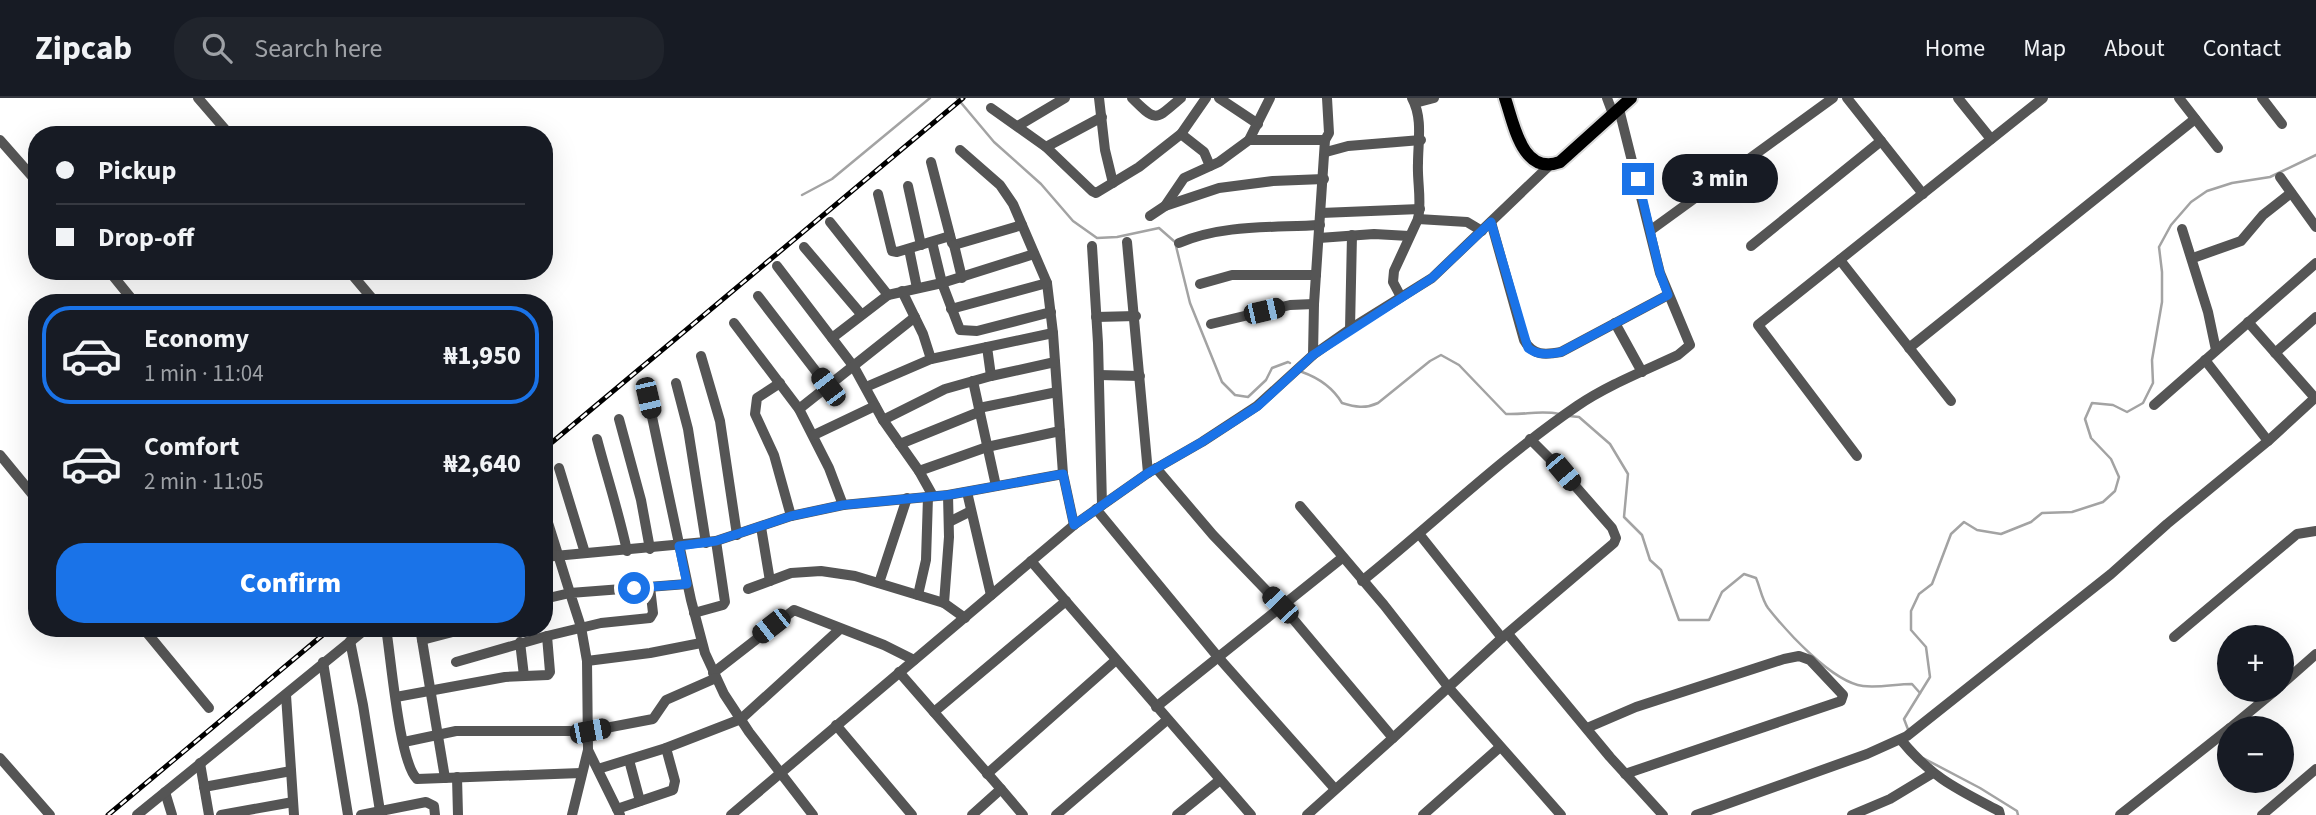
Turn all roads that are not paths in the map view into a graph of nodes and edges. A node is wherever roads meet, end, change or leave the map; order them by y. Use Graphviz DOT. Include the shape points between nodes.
graph roads {
  1 [pos="198,98"];
  2 [pos="1065,98"];
  3 [pos="1099,98"];
  4 [pos="1132,98"];
  5 [pos="1181,98"];
  6 [pos="1206,98"];
  7 [pos="1219,98"];
  8 [pos="1270,98"];
  9 [pos="1327,98"];
  10 [pos="1434,98"];
  11 [pos="1505,98"];
  12 [pos="1607,98"];
  13 [pos="1631,98"];
  14 [pos="1833,98"];
  15 [pos="1847,98"];
  16 [pos="1958,98"];
  17 [pos="2043,98"];
  18 [pos="2179,98"];
  19 [pos="2262,98"];
  20 [pos="1413,101"];
  21 [pos="991,108"];
  22 [pos="1616,111"];
  23 [pos="1102,117"];
  24 [pos="2195,119"];
  25 [pos="1258,124"];
  26 [pos="2282,124"];
  27 [pos="222,126"];
  28 [pos="1018,126"];
  29 [pos="1181,134"];
  30 [pos="1992,139"];
  31 [pos="0,140"];
  32 [pos="1250,140"];
  33 [pos="1325,140"];
  34 [pos="1420,140"];
  35 [pos="1881,141"];
  36 [pos="1046,146"];
  37 [pos="2218,148"];
  38 [pos="960,150"];
  39 [pos="1326,152"];
  40 [pos="931,162"];
  41 [pos="1210,166"];
  42 [pos="1549,166"];
  43 [pos="28,172"];
  44 [pos="2280,177"];
  45 [pos="1324,179"];
  46 [pos="1113,183"];
  47 [pos="908,186"];
  48 [pos="2291,193"];
  49 [pos="878,194"];
  50 [pos="1923,194"];
  51 [pos="1165,206"];
  52 [pos="1321,213"];
  53 [pos="1419,214"];
  54 [pos="1150,216"];
  55 [pos="830,222"];
  56 [pos="1491,222"];
  57 [pos="1022,225"];
  58 [pos="1320,225"];
  59 [pos="2316,227"];
  60 [pos="2182,229"];
  61 [pos="1651,230"];
  62 [pos="1482,231"];
  63 [pos="1352,235"];
  64 [pos="1409,236"];
  65 [pos="1319,238"];
  66 [pos="952,241"];
  67 [pos="932,242"];
  68 [pos="1127,242"];
  69 [pos="1179,243"];
  70 [pos="921,245"];
  71 [pos="1092,246"];
  72 [pos="1751,246"];
  73 [pos="804,247"];
  74 [pos="909,249"];
  75 [pos="1034,254"];
  76 [pos="2193,258"];
  77 [pos="1840,260"];
  78 [pos="2316,263"];
  79 [pos="777,266"];
  80 [pos="1316,275"];
  81 [pos="962,278"];
  82 [pos="116,280"];
  83 [pos="357,280"];
  84 [pos="942,283"];
  85 [pos="1046,283"];
  86 [pos="1200,284"];
  87 [pos="918,288"];
  88 [pos="902,291"];
  89 [pos="128,294"];
  90 [pos="368,294"];
  91 [pos="888,295"];
  92 [pos="1668,295"];
  93 [pos="758,296"];
  94 [pos="1401,297"];
  95 [pos="1314,304"];
  96 [pos="951,309"];
  97 [pos="1051,312"];
  98 [pos="861,314"];
  99 [pos="1136,316"];
  100 [pos="915,317"];
  101 [pos="1097,317"];
  102 [pos="2316,317"];
  103 [pos="2248,322"];
  104 [pos="734,323"];
  105 [pos="1615,323"];
  106 [pos="1211,324"];
  107 [pos="1350,329"];
  108 [pos="1053,333"];
  109 [pos="832,338"];
  110 [pos="987,347"];
  111 [pos="1909,348"];
  112 [pos="2216,350"];
  113 [pos="2275,353"];
  114 [pos="1313,355"];
  115 [pos="701,356"];
  116 [pos="931,359"];
  117 [pos="2205,360"];
  118 [pos="1055,362"];
  119 [pos="854,367"];
  120 [pos="1642,372"];
  121 [pos="1099,375"];
  122 [pos="991,376"];
  123 [pos="1140,376"];
  124 [pos="973,381"];
  125 [pos="676,383"];
  126 [pos="780,383"];
  127 [pos="828,387"];
  128 [pos="866,387"];
  129 [pos="1057,392"];
  130 [pos="648,398"];
  131 [pos="2315,398"];
  132 [pos="1951,401"];
  133 [pos="876,405"];
  134 [pos="2154,405"];
  135 [pos="799,409"];
  136 [pos="979,410"];
  137 [pos="619,419"];
  138 [pos="883,421"];
  139 [pos="1060,431"];
  140 [pos="814,435"];
  141 [pos="597,439"];
  142 [pos="1530,439"];
  143 [pos="2269,441"];
  144 [pos="900,444"];
  145 [pos="987,447"];
  146 [pos="0,455"];
  147 [pos="1857,456"];
  148 [pos="559,468"];
  149 [pos="919,471"];
  150 [pos="1152,471"];
  151 [pos="1063,474"];
  152 [pos="996,486"];
  153 [pos="28,489"];
  154 [pos="967,492"];
  155 [pos="948,495"];
  156 [pos="930,497"];
  157 [pos="907,498"];
  158 [pos="843,505"];
  159 [pos="1300,506"];
  160 [pos="1099,507"];
  161 [pos="971,511"];
  162 [pos="791,516"];
  163 [pos="949,522"];
  164 [pos="1074,525"];
  165 [pos="761,527"];
  166 [pos="2316,531"];
  167 [pos="553,535"];
  168 [pos="737,535"];
  169 [pos="1420,535"];
  170 [pos="711,542"];
  171 [pos="679,546"];
  172 [pos="650,549"];
  173 [pos="627,551"];
  174 [pos="585,553"];
  175 [pos="560,555"];
  176 [pos="553,556"];
  177 [pos="1342,558"];
  178 [pos="1031,561"];
  179 [pos="770,581"];
  180 [pos="1362,581"];
  181 [pos="879,583"];
  182 [pos="687,584"];
  183 [pos="650,587"];
  184 [pos="748,589"];
  185 [pos="570,593"];
  186 [pos="918,594"];
  187 [pos="991,595"];
  188 [pos="553,597"];
  189 [pos="1066,601"];
  190 [pos="944,603"];
  191 [pos="1280,605"];
  192 [pos="694,613"];
  193 [pos="965,618"];
  194 [pos="581,627"];
  195 [pos="840,629"];
  196 [pos="553,634"];
  197 [pos="1505,636"];
  198 [pos="150,637"];
  199 [pos="355,637"];
  200 [pos="387,637"];
  201 [pos="422,637"];
  202 [pos="434,637"];
  203 [pos="539,637"];
  204 [pos="547,637"];
  205 [pos="2174,637"];
  206 [pos="422,640"];
  207 [pos="350,641"];
  208 [pos="520,642"];
  209 [pos="701,643"];
  210 [pos="2316,654"];
  211 [pos="1218,657"];
  212 [pos="914,660"];
  213 [pos="1116,660"];
  214 [pos="587,661"];
  215 [pos="323,662"];
  216 [pos="456,662"];
  217 [pos="900,672"];
  218 [pos="2294,673"];
  219 [pos="714,675"];
  220 [pos="524,677"];
  221 [pos="1449,688"];
  222 [pos="429,691"];
  223 [pos="286,695"];
  224 [pos="396,697"];
  225 [pos="2261,702"];
  226 [pos="1156,707"];
  227 [pos="209,708"];
  228 [pos="934,712"];
  229 [pos="2245,716"];
  230 [pos="741,719"];
  231 [pos="1167,720"];
  232 [pos="836,725"];
  233 [pos="1587,728"];
  234 [pos="590,731"];
  235 [pos="437,734"];
  236 [pos="1393,738"];
  237 [pos="1904,738"];
  238 [pos="2217,738"];
  239 [pos="404,742"];
  240 [pos="1500,747"];
  241 [pos="666,748"];
  242 [pos="588,750"];
  243 [pos="0,758"];
  244 [pos="629,760"];
  245 [pos="200,763"];
  246 [pos="598,769"];
  247 [pos="2316,769"];
  248 [pos="291,771"];
  249 [pos="581,773"];
  250 [pos="1933,773"];
  251 [pos="779,774"];
  252 [pos="986,774"];
  253 [pos="1625,774"];
  254 [pos="457,777"];
  255 [pos="445,778"];
  256 [pos="1220,780"];
  257 [pos="204,787"];
  258 [pos="1001,789"];
  259 [pos="1335,789"];
  260 [pos="165,792"];
  261 [pos="639,801"];
  262 [pos="293,803"];
  263 [pos="380,811"];
  264 [pos="618,812"];
  265 [pos="169,813"];
  266 [pos="1555,813"];
  267 [pos="50,815"];
  268 [pos="137,815"];
  269 [pos="209,815"];
  270 [pos="221,815"];
  271 [pos="294,815"];
  272 [pos="348,815"];
  273 [pos="361,815"];
  274 [pos="435,815"];
  275 [pos="458,815"];
  276 [pos="572,815"];
  277 [pos="731,815"];
  278 [pos="813,815"];
  279 [pos="912,815"];
  280 [pos="972,815"];
  281 [pos="1023,815"];
  282 [pos="1056,815"];
  283 [pos="1177,815"];
  284 [pos="1251,815"];
  285 [pos="1307,815"];
  286 [pos="1423,815"];
  287 [pos="1663,815"];
  288 [pos="1696,815"];
  289 [pos="1852,815"];
  290 [pos="2000,815"];
  291 [pos="2120,815"];
  292 [pos="2262,815"];
  1 -- 27 [label="street"];
  2 -- 28 [label="street"];
  3 -- 23 [label="street"];
  4 -- 5 [label="street" via="1154,117"];
  6 -- 29 [label="street"];
  7 -- 25 [label="street"];
  8 -- 25 [label="street"];
  9 -- 33 [label="street" via="1329,133"];
  10 -- 20 [label="street"];
  11 -- 42 [label="main road" via="1522,147 1537,164"];
  12 -- 22 [label="street"];
  13 -- 22 [label="main road"];
  14 -- 61 [label="street"];
  15 -- 35 [label="street"];
  16 -- 30 [label="street"];
  17 -- 30 [label="street"];
  18 -- 24 [label="street"];
  19 -- 26 [label="street"];
  20 -- 34 [label="street"];
  21 -- 28 [label="street"];
  22 -- 42 [label="main road" via="1560,162"];
  22 -- 61 [label="street"];
  23 -- 36 [label="street"];
  23 -- 46 [label="street"];
  24 -- 37 [label="street"];
  24 -- 111 [label="street"];
  25 -- 32 [label="street"];
  28 -- 36 [label="street"];
  29 -- 41 [label="street" via="1204,152"];
  29 -- 46 [label="street"];
  30 -- 50 [label="street"];
  31 -- 43 [label="street"];
  32 -- 33 [label="street"];
  32 -- 41 [label="street"];
  33 -- 39 [label="street"];
  34 -- 39 [label="street"];
  34 -- 53 [label="street"];
  35 -- 50 [label="street"];
  35 -- 72 [label="street"];
  36 -- 46 [label="street" via="1092,191"];
  38 -- 57 [label="street" via="1000,185"];
  39 -- 45 [label="street"];
  40 -- 66 [label="street"];
  41 -- 51 [label="street" via="1179,181"];
  42 -- 56 [label="street"];
  44 -- 48 [label="street"];
  45 -- 51 [label="street" via="1219,188"];
  45 -- 52 [label="street"];
  47 -- 70 [label="street"];
  48 -- 59 [label="street"];
  48 -- 76 [label="street" via="2263,215 2241,241"];
  49 -- 74 [label="street" via="892,251"];
  50 -- 77 [label="street"];
  51 -- 54 [label="street"];
  52 -- 53 [label="street"];
  52 -- 58 [label="street"];
  53 -- 62 [label="street" via="1467,222"];
  53 -- 64 [label="street"];
  55 -- 91 [label="street"];
  56 -- 62 [label="street"];
  56 -- 105 [label="street" via="1528,348 1547,355 1561,352"];
  57 -- 66 [label="street"];
  57 -- 75 [label="street"];
  58 -- 65 [label="street"];
  58 -- 69 [label="street" via="1230,229"];
  60 -- 76 [label="street"];
  61 -- 92 [label="street"];
  62 -- 94 [label="street" via="1432,278"];
  63 -- 64 [label="street"];
  63 -- 65 [label="street"];
  63 -- 107 [label="street"];
  64 -- 94 [label="street" via="1394,271 1393,282"];
  65 -- 80 [label="street"];
  66 -- 67 [label="street"];
  66 -- 81 [label="street"];
  67 -- 70 [label="street"];
  67 -- 84 [label="street"];
  68 -- 99 [label="street"];
  70 -- 74 [label="street"];
  71 -- 101 [label="street"];
  73 -- 98 [label="street"];
  74 -- 87 [label="street"];
  75 -- 81 [label="street"];
  75 -- 85 [label="street"];
  76 -- 112 [label="street"];
  77 -- 111 [label="street"];
  77 -- 147 [label="street" via="1758,325"];
  78 -- 103 [label="street"];
  79 -- 109 [label="street"];
  80 -- 86 [label="street" via="1232,275"];
  80 -- 95 [label="street"];
  81 -- 84 [label="street"];
  82 -- 89 [label="street"];
  83 -- 90 [label="street"];
  84 -- 87 [label="street"];
  84 -- 96 [label="street"];
  85 -- 96 [label="street"];
  85 -- 97 [label="street"];
  87 -- 88 [label="street"];
  88 -- 91 [label="street"];
  88 -- 100 [label="street"];
  91 -- 98 [label="street"];
  92 -- 105 [label="street"];
  92 -- 120 [label="street" via="1690,345"];
  93 -- 127 [label="street"];
  94 -- 107 [label="street"];
  95 -- 106 [label="street" via="1290,305"];
  95 -- 114 [label="street"];
  96 -- 97 [label="street" via="957,328 966,331"];
  97 -- 108 [label="street"];
  98 -- 109 [label="street"];
  99 -- 101 [label="street"];
  99 -- 123 [label="street"];
  100 -- 116 [label="street"];
  100 -- 119 [label="street"];
  101 -- 121 [label="street"];
  102 -- 113 [label="street"];
  103 -- 112 [label="street"];
  103 -- 113 [label="street"];
  104 -- 126 [label="street"];
  105 -- 120 [label="street"];
  107 -- 114 [label="street"];
  108 -- 110 [label="street"];
  108 -- 118 [label="street"];
  109 -- 119 [label="street"];
  110 -- 116 [label="street"];
  110 -- 122 [label="street"];
  111 -- 132 [label="street"];
  112 -- 117 [label="street"];
  113 -- 131 [label="street"];
  114 -- 150 [label="street" via="1258,406"];
  115 -- 168 [label="street" via="720,421"];
  116 -- 128 [label="street"];
  117 -- 134 [label="street"];
  117 -- 143 [label="street"];
  118 -- 122 [label="street"];
  118 -- 129 [label="street"];
  119 -- 127 [label="street"];
  119 -- 128 [label="street"];
  120 -- 142 [label="street" via="1579,404"];
  121 -- 123 [label="street"];
  121 -- 160 [label="street"];
  122 -- 124 [label="street"];
  123 -- 150 [label="street"];
  124 -- 136 [label="street"];
  124 -- 138 [label="street" via="945,389"];
  125 -- 170 [label="street"];
  126 -- 135 [label="street"];
  126 -- 162 [label="street" via="757,398 755,414 774,455"];
  127 -- 135 [label="street"];
  128 -- 133 [label="street"];
  129 -- 136 [label="street"];
  129 -- 139 [label="street"];
  130 -- 171 [label="street"];
  131 -- 143 [label="street"];
  133 -- 138 [label="street"];
  133 -- 140 [label="street"];
  135 -- 140 [label="street"];
  136 -- 144 [label="street"];
  136 -- 145 [label="street"];
  137 -- 172 [label="street"];
  138 -- 144 [label="street"];
  139 -- 145 [label="street"];
  139 -- 151 [label="street"];
  140 -- 158 [label="street"];
  141 -- 173 [label="street"];
  142 -- 169 [label="street"];
  142 -- 197 [label="street" via="1612,528 1616,538"];
  143 -- 237 [label="street"];
  144 -- 149 [label="street"];
  145 -- 149 [label="street"];
  145 -- 152 [label="street"];
  146 -- 153 [label="street"];
  148 -- 174 [label="street"];
  149 -- 156 [label="street"];
  150 -- 160 [label="street"];
  150 -- 191 [label="street"];
  151 -- 152 [label="street"];
  151 -- 164 [label="street"];
  152 -- 154 [label="street"];
  154 -- 155 [label="street"];
  154 -- 161 [label="street"];
  155 -- 156 [label="street"];
  155 -- 163 [label="street"];
  156 -- 157 [label="street"];
  156 -- 186 [label="street" via="926,560"];
  157 -- 158 [label="street"];
  157 -- 181 [label="street"];
  158 -- 162 [label="street"];
  159 -- 177 [label="street"];
  160 -- 164 [label="street"];
  160 -- 211 [label="street"];
  161 -- 163 [label="street"];
  161 -- 187 [label="street"];
  162 -- 165 [label="street"];
  163 -- 190 [label="street"];
  164 -- 178 [label="street"];
  165 -- 168 [label="street"];
  165 -- 179 [label="street"];
  166 -- 205 [label="street" via="2297,534"];
  167 -- 175 [label="street"];
  168 -- 170 [label="street"];
  169 -- 180 [label="street"];
  169 -- 197 [label="street"];
  170 -- 171 [label="street"];
  170 -- 192 [label="street" via="725,602"];
  171 -- 172 [label="street"];
  171 -- 182 [label="street"];
  172 -- 173 [label="street"];
  173 -- 174 [label="street"];
  174 -- 175 [label="street"];
  175 -- 176 [label="street"];
  175 -- 185 [label="street"];
  177 -- 180 [label="street"];
  177 -- 191 [label="street"];
  178 -- 187 [label="street"];
  178 -- 189 [label="street"];
  179 -- 181 [label="street" via="791,573 821,571"];
  179 -- 184 [label="street"];
  180 -- 221 [label="street"];
  181 -- 186 [label="street"];
  182 -- 183 [label="street"];
  182 -- 192 [label="street"];
  183 -- 185 [label="street"];
  183 -- 194 [label="street" via="650,618"];
  185 -- 188 [label="street"];
  185 -- 194 [label="street"];
  186 -- 190 [label="street"];
  187 -- 193 [label="street"];
  189 -- 213 [label="street"];
  189 -- 228 [label="street"];
  190 -- 193 [label="street"];
  191 -- 211 [label="street"];
  191 -- 236 [label="street"];
  192 -- 209 [label="street"];
  193 -- 212 [label="street"];
  194 -- 196 [label="street"];
  194 -- 214 [label="street"];
  195 -- 212 [label="street"];
  195 -- 219 [label="street" via="800,610 790,611"];
  195 -- 230 [label="street"];
  197 -- 221 [label="street"];
  197 -- 233 [label="street"];
  198 -- 227 [label="street"];
  199 -- 207 [label="street"];
  200 -- 224 [label="street"];
  201 -- 206 [label="street"];
  202 -- 206 [label="street"];
  203 -- 208 [label="street"];
  204 -- 220 [label="street" via="551,672"];
  206 -- 222 [label="street"];
  207 -- 215 [label="street"];
  207 -- 263 [label="street"];
  208 -- 216 [label="street"];
  208 -- 220 [label="street"];
  209 -- 214 [label="street"];
  209 -- 219 [label="street"];
  210 -- 218 [label="street"];
  211 -- 226 [label="street"];
  211 -- 259 [label="street"];
  212 -- 217 [label="street"];
  213 -- 226 [label="street"];
  213 -- 252 [label="street"];
  214 -- 234 [label="street"];
  215 -- 223 [label="street"];
  215 -- 272 [label="street"];
  217 -- 228 [label="street"];
  217 -- 232 [label="street"];
  219 -- 230 [label="street"];
  219 -- 234 [label="street" via="666,700 653,719"];
  220 -- 222 [label="street"];
  221 -- 236 [label="street"];
  221 -- 240 [label="street"];
  222 -- 224 [label="street"];
  222 -- 235 [label="street"];
  223 -- 245 [label="street"];
  223 -- 248 [label="street"];
  224 -- 239 [label="street"];
  225 -- 229 [label="street"];
  226 -- 231 [label="street"];
  228 -- 252 [label="street"];
  230 -- 241 [label="street"];
  230 -- 251 [label="street"];
  231 -- 256 [label="street"];
  231 -- 282 [label="street"];
  232 -- 251 [label="street"];
  232 -- 279 [label="street"];
  233 -- 253 [label="street"];
  233 -- 253 [label="street" via="1636,707 1799,656 1810,660 1843,695 1841,701"];
  234 -- 235 [label="street"];
  234 -- 242 [label="street"];
  235 -- 239 [label="street"];
  235 -- 255 [label="street"];
  236 -- 259 [label="street"];
  237 -- 250 [label="street" via="1920,763"];
  237 -- 288 [label="street"];
  238 -- 291 [label="street"];
  239 -- 255 [label="street" via="417,779"];
  240 -- 266 [label="street"];
  240 -- 286 [label="street"];
  241 -- 244 [label="street"];
  241 -- 261 [label="street" via="673,790"];
  242 -- 246 [label="street"];
  242 -- 249 [label="street"];
  243 -- 267 [label="street"];
  244 -- 246 [label="street"];
  244 -- 261 [label="street"];
  245 -- 257 [label="street"];
  245 -- 260 [label="street"];
  246 -- 264 [label="street"];
  247 -- 292 [label="street"];
  248 -- 257 [label="street"];
  248 -- 262 [label="street"];
  249 -- 254 [label="street"];
  249 -- 276 [label="street"];
  250 -- 289 [label="street"];
  250 -- 290 [label="street"];
  251 -- 277 [label="street"];
  251 -- 278 [label="street"];
  252 -- 258 [label="street"];
  253 -- 287 [label="street"];
  254 -- 255 [label="street"];
  254 -- 275 [label="street"];
  256 -- 283 [label="street"];
  256 -- 284 [label="street"];
  257 -- 269 [label="street"];
  258 -- 280 [label="street"];
  258 -- 281 [label="street"];
  259 -- 285 [label="street"];
  260 -- 265 [label="street"];
  260 -- 268 [label="street"];
  261 -- 264 [label="street"];
  262 -- 270 [label="street"];
  262 -- 271 [label="street"];
  263 -- 273 [label="street"];
  263 -- 274 [label="street" via="426,802 434,806"];
}
